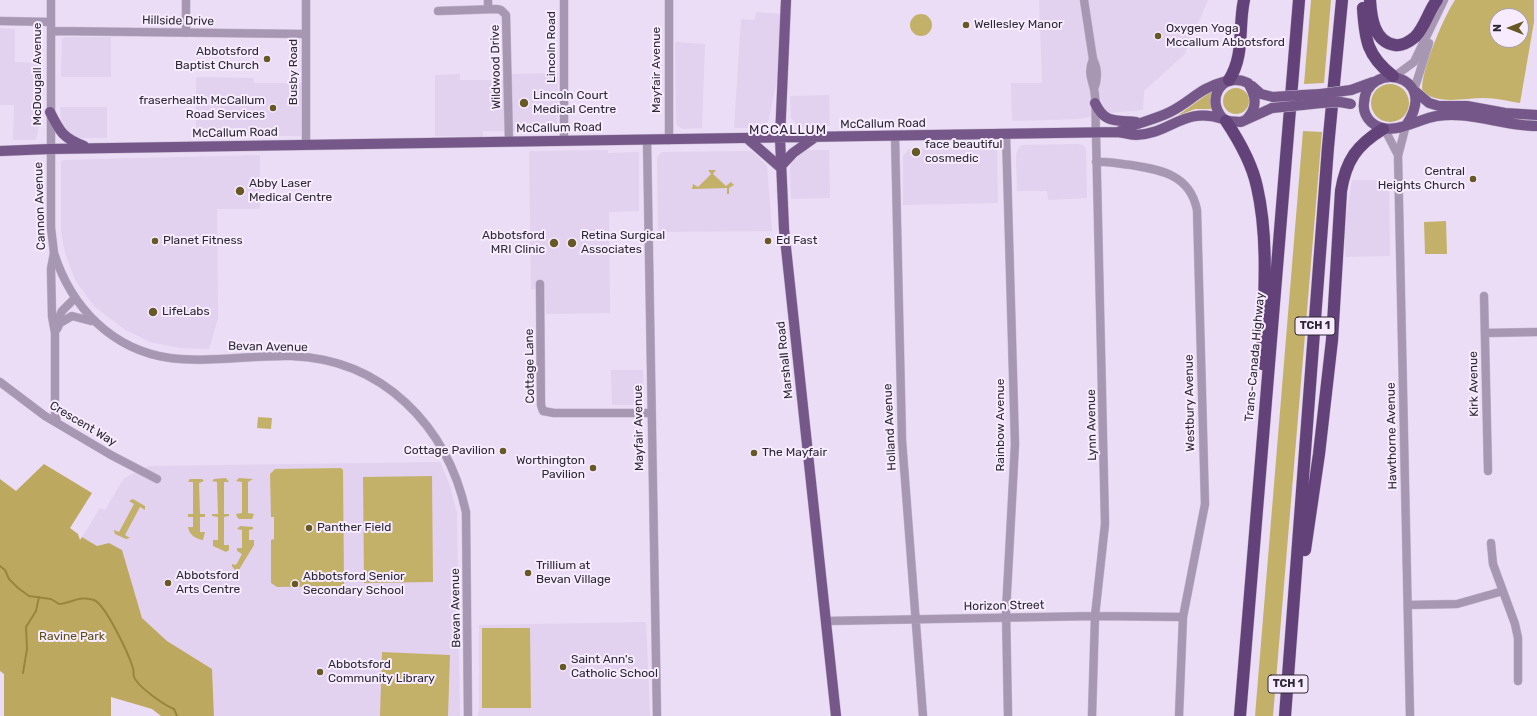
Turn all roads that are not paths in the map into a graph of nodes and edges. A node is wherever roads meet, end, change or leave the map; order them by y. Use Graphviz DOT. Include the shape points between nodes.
graph roads {
  1 [pos="51,0"];
  2 [pos="186,0"];
  3 [pos="306,0"];
  4 [pos="488,0"];
  5 [pos="564,0"];
  6 [pos="670,0"];
  7 [pos="786,0"];
  8 [pos="1084,0"];
  9 [pos="1244,0"];
  10 [pos="1299,0"];
  11 [pos="1342,0"];
  12 [pos="1364,0"];
  13 [pos="1370,0"];
  14 [pos="1437,0"];
  15 [pos="1444,0"];
  16 [pos="488,9"];
  17 [pos="438,11"];
  18 [pos="0,21"];
  19 [pos="51,22"];
  20 [pos="1433,26"];
  21 [pos="51,31"];
  22 [pos="186,33"];
  23 [pos="306,34"];
  24 [pos="1394,76"];
  25 [pos="1227,80"];
  26 [pos="1377,80"];
  27 [pos="1248,83"];
  28 [pos="1415,91"];
  29 [pos="1321,98"];
  30 [pos="1303,100"];
  31 [pos="1094,103"];
  32 [pos="50,112"];
  33 [pos="1537,115"];
  34 [pos="1367,116"];
  35 [pos="1225,120"];
  36 [pos="1247,120"];
  37 [pos="1140,122"];
  38 [pos="1406,125"];
  39 [pos="1537,126"];
  40 [pos="1384,130"];
  41 [pos="1118,132"];
  42 [pos="1006,134"];
  43 [pos="1096,134"];
  44 [pos="895,136"];
  45 [pos="780,138"];
  46 [pos="814,138"];
  47 [pos="748,139"];
  48 [pos="647,140"];
  49 [pos="668,140"];
  50 [pos="564,141"];
  51 [pos="509,142"];
  52 [pos="306,145"];
  53 [pos="90,148"];
  54 [pos="50,149"];
  55 [pos="0,151"];
  56 [pos="1398,156"];
  57 [pos="1096,162"];
  58 [pos="780,167"];
  59 [pos="54,253"];
  60 [pos="540,284"];
  61 [pos="1484,296"];
  62 [pos="75,298"];
  63 [pos="94,322"];
  64 [pos="1537,332"];
  65 [pos="55,333"];
  66 [pos="1485,333"];
  67 [pos="0,382"];
  68 [pos="651,413"];
  69 [pos="57,422"];
  70 [pos="1260,458"];
  71 [pos="1488,471"];
  72 [pos="157,480"];
  73 [pos="1491,543"];
  74 [pos="1502,591"];
  75 [pos="1408,605"];
  76 [pos="1095,616"];
  77 [pos="1183,617"];
  78 [pos="1006,618"];
  79 [pos="916,619"];
  80 [pos="826,621"];
  81 [pos="1290,652"];
  82 [pos="1518,681"];
  83 [pos="468,716"];
  84 [pos="657,716"];
  85 [pos="836,716"];
  86 [pos="922,716"];
  87 [pos="1008,716"];
  88 [pos="1092,716"];
  89 [pos="1179,716"];
  90 [pos="1240,716"];
  91 [pos="1285,716"];
  92 [pos="1410,716"];
  1 -- 19 [label="street, McDougall Avenue"];
  2 -- 22 [label="street"];
  3 -- 23 [label="street, Busby Road"];
  4 -- 16 [label="street"];
  5 -- 50 [label="street, Lincoln Road"];
  6 -- 49 [label="street, Mayfair Avenue"];
  7 -- 45 [label="main road, Marshall Road"];
  8 -- 31 [label="street, Lynn Avenue" via="1093,59 1097,66"];
  9 -- 25 [label="highway" via="1239,57"];
  10 -- 70 [label="highway, Trans-Canada Highway"];
  11 -- 81 [label="highway, TCH 1" via="1328,147"];
  12 -- 24 [label="highway" via="1365,28 1371,52 1380,66"];
  13 -- 14 [label="highway" via="1373,22 1379,35 1388,43 1400,45 1418,33"];
  15 -- 20 [label="street"];
  16 -- 17 [label="street, Wildwood Drive"];
  16 -- 51 [label="street, Wildwood Drive" via="501,10 507,18"];
  18 -- 19 [label="street"];
  19 -- 21 [label="street, McDougall Avenue"];
  20 -- 24 [label="street" via="1414,62"];
  20 -- 28 [label="street"];
  21 -- 22 [label="street, Hillside Drive"];
  21 -- 32 [label="street, McDougall Avenue"];
  22 -- 23 [label="street, Hillside Drive"];
  23 -- 52 [label="street, Busby Road"];
  24 -- 26 [label="main road"];
  24 -- 28 [label="main road" via="1409,84"];
  25 -- 27 [label="main road" via="1237,79"];
  25 -- 35 [label="main road" via="1219,90 1216,103 1220,115"];
  25 -- 37 [label="main road, McCallum Road" via="1207,87 1167,114"];
  26 -- 29 [label="main road, bridge"];
  26 -- 34 [label="main road" via="1366,92 1364,100"];
  27 -- 30 [label="main road, bridge" via="1261,94"];
  27 -- 36 [label="main road" via="1256,103"];
  28 -- 33 [label="main road" via="1429,103 1439,106 1467,106 1505,113"];
  28 -- 38 [label="main road" via="1417,105"];
  29 -- 30 [label="main road"];
  29 -- 34 [label="main road, bridge" via="1351,104"];
  30 -- 36 [label="main road, bridge" via="1272,108"];
  31 -- 37 [label="main road" via="1105,118"];
  31 -- 43 [label="street, Lynn Avenue"];
  32 -- 53 [label="main road" via="60,131 69,140"];
  32 -- 54 [label="street, McDougall Avenue"];
  34 -- 40 [label="main road"];
  35 -- 36 [label="main road" via="1235,123"];
  35 -- 41 [label="main road, McCallum Road" via="1209,115 1195,115 1143,134"];
  35 -- 70 [label="highway" via="1250,164 1261,209 1263,270"];
  37 -- 41 [label="main road, McCallum Road"];
  38 -- 39 [label="main road" via="1436,116 1458,115"];
  38 -- 40 [label="main road"];
  38 -- 56 [label="street, Hawthorne Avenue"];
  40 -- 56 [label="street, Hawthorne Avenue" via="1393,142"];
  40 -- 81 [label="highway" via="1369,138 1355,152 1346,170 1341,191 1331,348 1319,454"];
  41 -- 43 [label="main road, McCallum Road"];
  42 -- 43 [label="main road, McCallum Road"];
  42 -- 44 [label="main road, McCallum Road"];
  42 -- 78 [label="street, Rainbow Avenue" via="1015,444"];
  43 -- 57 [label="street, Lynn Avenue"];
  44 -- 46 [label="main road, McCallum Road"];
  44 -- 79 [label="street, Holland Avenue" via="902,440"];
  45 -- 46 [label="main road, McCallum Road"];
  45 -- 47 [label="main road, McCallum Road"];
  45 -- 58 [label="main road, Marshall Road"];
  46 -- 58 [label="main road"];
  47 -- 49 [label="main road, McCallum Road"];
  47 -- 58 [label="main road"];
  48 -- 49 [label="main road, McCallum Road"];
  48 -- 50 [label="main road, McCallum Road"];
  48 -- 68 [label="street, Mayfair Avenue"];
  50 -- 51 [label="main road, McCallum Road"];
  51 -- 52 [label="main road, McCallum Road"];
  52 -- 53 [label="main road, McCallum Road"];
  53 -- 54 [label="main road, McCallum Road"];
  54 -- 55 [label="main road, McCallum Road"];
  54 -- 59 [label="street, Cannon Avenue" via="51,228"];
  56 -- 75 [label="street, Hawthorne Avenue"];
  57 -- 76 [label="street, Lynn Avenue" via="1105,524"];
  57 -- 77 [label="street, Westbury Avenue" via="1155,169 1171,175 1183,182 1191,192 1197,210 1205,504"];
  58 -- 80 [label="main road, Marshall Road" via="784,229"];
  59 -- 62 [label="street, Bevan Avenue"];
  59 -- 65 [label="street, Cannon Avenue" via="51,269"];
  60 -- 68 [label="street, Cottage Lane" via="543,411 554,414"];
  61 -- 66 [label="street, Kirk Avenue"];
  62 -- 63 [label="street, Bevan Avenue"];
  62 -- 65 [label="street, Cannon Avenue" via="62,311 57,320"];
  63 -- 65 [label="street" via="72,316 60,323"];
  63 -- 83 [label="street, Bevan Avenue" via="125,343 162,356 189,359 292,356 336,364 382,384 412,408 437,438 450,461 466,512"];
  64 -- 66 [label="street"];
  65 -- 69 [label="street, Cannon Avenue"];
  66 -- 71 [label="street, Kirk Avenue"];
  67 -- 69 [label="street, Crescent Way"];
  68 -- 84 [label="street, Mayfair Avenue"];
  69 -- 72 [label="street, Crescent Way"];
  70 -- 90 [label="highway, Trans-Canada Highway"];
  73 -- 74 [label="street" via="1493,564"];
  74 -- 75 [label="street" via="1457,604"];
  74 -- 82 [label="street" via="1518,638"];
  75 -- 92 [label="street, Hawthorne Avenue"];
  76 -- 77 [label="street, Horizon Street"];
  76 -- 78 [label="street, Horizon Street"];
  76 -- 88 [label="street, Lynn Avenue"];
  77 -- 89 [label="street, Westbury Avenue"];
  78 -- 79 [label="street, Horizon Street"];
  78 -- 87 [label="street, Rainbow Avenue"];
  79 -- 80 [label="street, Horizon Street"];
  79 -- 86 [label="street, Holland Avenue"];
  80 -- 85 [label="main road, Marshall Road"];
  81 -- 91 [label="highway, TCH 1"];
}
